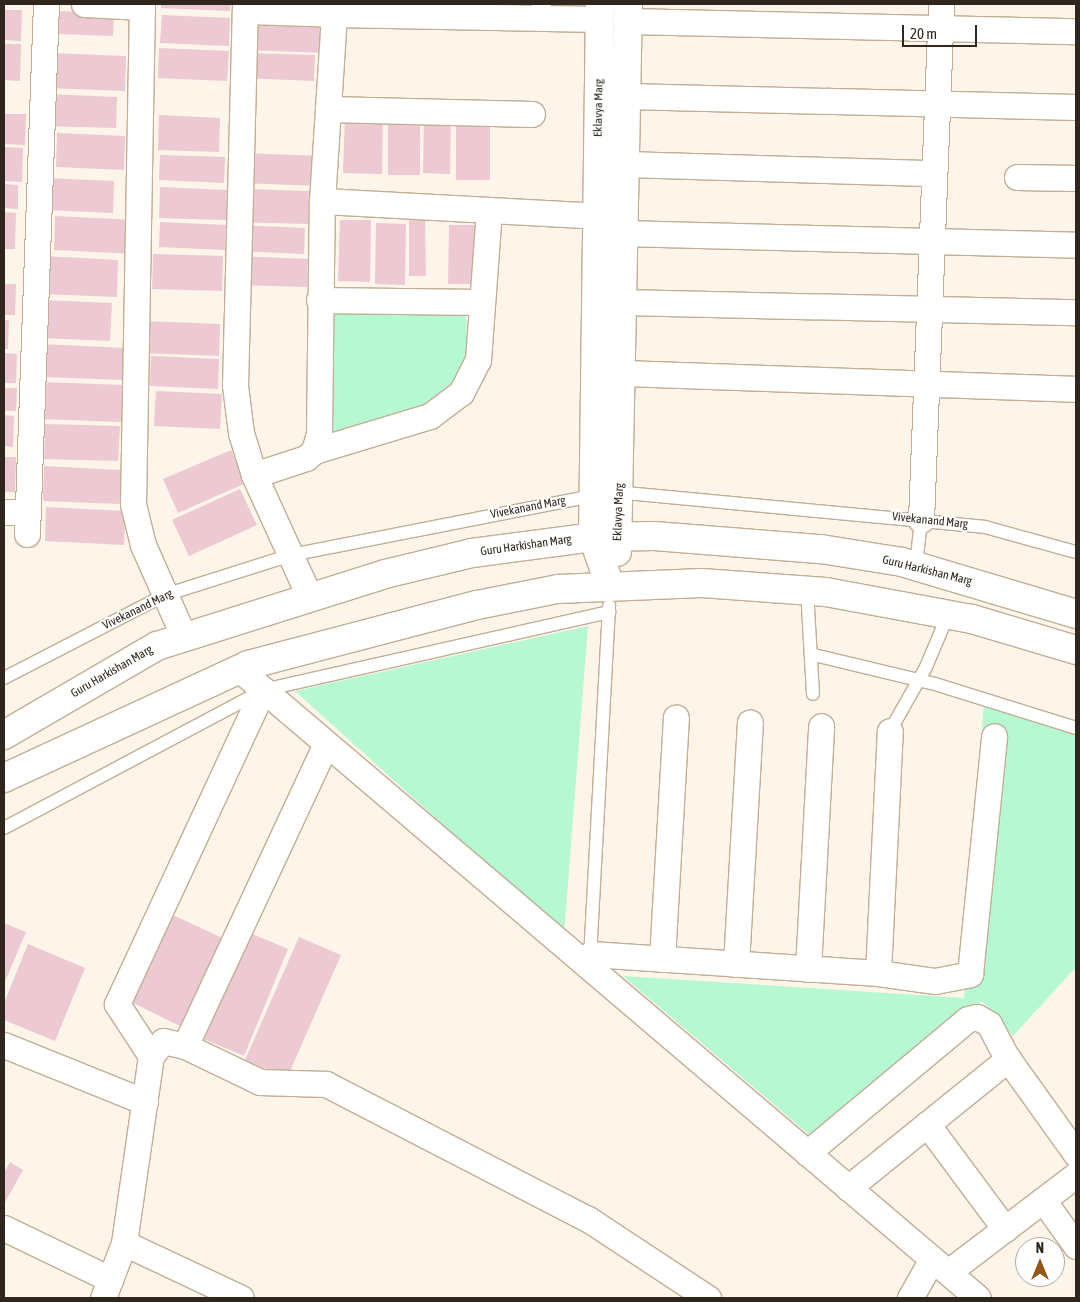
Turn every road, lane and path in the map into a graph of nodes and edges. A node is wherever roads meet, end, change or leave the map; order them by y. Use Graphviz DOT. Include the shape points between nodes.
graph roads {
  1 [pos="46,4"];
  2 [pos="84,4"];
  3 [pos="538,4"];
  4 [pos="545,4"];
  5 [pos="142,5"];
  6 [pos="245,7"];
  7 [pos="600,12"];
  8 [pos="628,12"];
  9 [pos="334,14"];
  10 [pos="739,14"];
  11 [pos="940,16"];
  12 [pos="1076,31"];
  13 [pos="626,96"];
  14 [pos="936,103"];
  15 [pos="1076,107"];
  16 [pos="328,109"];
  17 [pos="532,114"];
  18 [pos="625,164"];
  19 [pos="934,173"];
  20 [pos="1017,176"];
  21 [pos="1076,178"];
  22 [pos="322,200"];
  23 [pos="489,210"];
  24 [pos="598,216"];
  25 [pos="624,233"];
  26 [pos="932,240"];
  27 [pos="1076,245"];
  28 [pos="320,300"];
  29 [pos="482,302"];
  30 [pos="623,302"];
  31 [pos="930,308"];
  32 [pos="1076,312"];
  33 [pos="622,372"];
  34 [pos="928,383"];
  35 [pos="1076,389"];
  36 [pos="314,451"];
  37 [pos="254,475"];
  38 [pos="620,492"];
  39 [pos="594,495"];
  40 [pos="4,512"];
  41 [pos="921,520"];
  42 [pos="621,535"];
  43 [pos="593,537"];
  44 [pos="1076,552"];
  45 [pos="291,555"];
  46 [pos="916,566"];
  47 [pos="807,590"];
  48 [pos="165,595"];
  49 [pos="310,598"];
  50 [pos="610,599"];
  51 [pos="1076,614"];
  52 [pos="948,615"];
  53 [pos="184,637"];
  54 [pos="1076,650"];
  55 [pos="814,655"];
  56 [pos="239,669"];
  57 [pos="4,678"];
  58 [pos="919,680"];
  59 [pos="263,690"];
  60 [pos="813,694"];
  61 [pos="676,717"];
  62 [pos="750,722"];
  63 [pos="820,726"];
  64 [pos="1076,728"];
  65 [pos="890,731"];
  66 [pos="4,735"];
  67 [pos="994,736"];
  68 [pos="326,744"];
  69 [pos="4,778"];
  70 [pos="4,828"];
  71 [pos="662,958"];
  72 [pos="590,961"];
  73 [pos="736,964"];
  74 [pos="808,968"];
  75 [pos="878,973"];
  76 [pos="4,1045"];
  77 [pos="185,1046"];
  78 [pos="151,1056"];
  79 [pos="1008,1059"];
  80 [pos="145,1102"];
  81 [pos="927,1124"];
  82 [pos="807,1153"];
  83 [pos="1076,1154"];
  84 [pos="1076,1175"];
  85 [pos="848,1188"];
  86 [pos="1043,1200"];
  87 [pos="4,1228"];
  88 [pos="1005,1229"];
  89 [pos="124,1243"];
  90 [pos="1076,1246"];
  91 [pos="940,1266"];
  92 [pos="107,1288"];
  93 [pos="241,1298"];
  94 [pos="708,1298"];
  95 [pos="910,1298"];
  96 [pos="978,1298"];
  1 -- 40 [label="street" via="28,523"];
  2 -- 5 [label="street"];
  3 -- 4 [label="lane"];
  5 -- 48 [label="street" via="134,504 143,544"];
  6 -- 9 [label="street"];
  6 -- 37 [label="street" via="235,384 241,433"];
  7 -- 9 [label="street"];
  7 -- 24 [label="main road, Eklavya Marg"];
  8 -- 10 [label="street"];
  8 -- 13 [label="main road, Eklavya Marg"];
  9 -- 16 [label="street"];
  10 -- 11 [label="street"];
  11 -- 12 [label="street"];
  11 -- 14 [label="street"];
  13 -- 14 [label="street"];
  13 -- 18 [label="main road, Eklavya Marg"];
  14 -- 15 [label="street"];
  14 -- 19 [label="street"];
  16 -- 17 [label="street"];
  16 -- 22 [label="street"];
  18 -- 19 [label="street"];
  18 -- 25 [label="main road, Eklavya Marg"];
  19 -- 26 [label="street"];
  20 -- 21 [label="street"];
  22 -- 23 [label="street"];
  22 -- 28 [label="street"];
  23 -- 24 [label="street"];
  23 -- 29 [label="street"];
  24 -- 39 [label="main road, Eklavya Marg"];
  25 -- 26 [label="street"];
  25 -- 30 [label="main road, Eklavya Marg"];
  26 -- 27 [label="street"];
  26 -- 31 [label="street"];
  28 -- 29 [label="street"];
  28 -- 36 [label="street" via="320,433"];
  29 -- 36 [label="street" via="478,360 461,393 430,416"];
  30 -- 31 [label="street"];
  30 -- 33 [label="main road, Eklavya Marg"];
  31 -- 32 [label="street"];
  31 -- 34 [label="street"];
  33 -- 34 [label="street"];
  33 -- 38 [label="main road, Eklavya Marg"];
  34 -- 35 [label="street"];
  34 -- 41 [label="street"];
  36 -- 37 [label="street" via="306,458"];
  37 -- 45 [label="street"];
  38 -- 39 [label="lane, Vivekanand Marg"];
  38 -- 41 [label="lane, Vivekanand Marg"];
  38 -- 42 [label="main road, Eklavya Marg"];
  39 -- 43 [label="main road, Eklavya Marg"];
  39 -- 45 [label="lane, Vivekanand Marg"];
  41 -- 44 [label="lane, Vivekanand Marg" via="985,527"];
  41 -- 46 [label="lane"];
  42 -- 43 [label="main road, Guru Harkishan Marg"];
  42 -- 46 [label="main road, Guru Harkishan Marg" via="812,548"];
  42 -- 50 [label="main road, Eklavya Marg"];
  43 -- 49 [label="main road, Guru Harkishan Marg" via="472,553"];
  43 -- 50 [label="main road, Eklavya Marg"];
  45 -- 48 [label="lane, Vivekanand Marg"];
  45 -- 49 [label="street"];
  46 -- 51 [label="main road, Guru Harkishan Marg"];
  47 -- 50 [label="main road" via="741,584"];
  47 -- 52 [label="main road"];
  47 -- 55 [label="lane"];
  48 -- 53 [label="street"];
  48 -- 57 [label="lane, Vivekanand Marg"];
  49 -- 53 [label="main road, Guru Harkishan Marg"];
  50 -- 56 [label="main road" via="558,589 477,605"];
  50 -- 59 [label="lane"];
  50 -- 72 [label="lane"];
  52 -- 54 [label="main road"];
  52 -- 58 [label="lane"];
  53 -- 66 [label="main road, Guru Harkishan Marg" via="157,646"];
  55 -- 58 [label="lane"];
  55 -- 60 [label="lane"];
  56 -- 59 [label="street"];
  56 -- 69 [label="main road"];
  58 -- 64 [label="lane"];
  58 -- 65 [label="lane"];
  59 -- 68 [label="street"];
  59 -- 70 [label="lane"];
  59 -- 78 [label="street" via="117,1004"];
  61 -- 71 [label="street"];
  62 -- 73 [label="street"];
  63 -- 74 [label="street"];
  65 -- 75 [label="street"];
  67 -- 75 [label="street" via="970,974 935,981"];
  68 -- 72 [label="street"];
  68 -- 77 [label="street"];
  71 -- 72 [label="street"];
  71 -- 73 [label="street"];
  72 -- 82 [label="street"];
  73 -- 74 [label="street"];
  74 -- 75 [label="street"];
  76 -- 80 [label="street"];
  77 -- 78 [label="street" via="163,1041"];
  77 -- 94 [label="street" via="260,1082 326,1084 588,1219"];
  78 -- 80 [label="street"];
  79 -- 81 [label="street"];
  79 -- 82 [label="street" via="989,1024 977,1017 968,1019"];
  79 -- 83 [label="street"];
  80 -- 89 [label="street"];
  81 -- 85 [label="street"];
  81 -- 88 [label="street"];
  82 -- 85 [label="street"];
  84 -- 86 [label="street"];
  85 -- 91 [label="street"];
  86 -- 88 [label="street"];
  86 -- 90 [label="street"];
  87 -- 92 [label="street"];
  88 -- 91 [label="street"];
  89 -- 92 [label="street"];
  89 -- 93 [label="street"];
  91 -- 95 [label="street"];
  91 -- 96 [label="street"];
}
